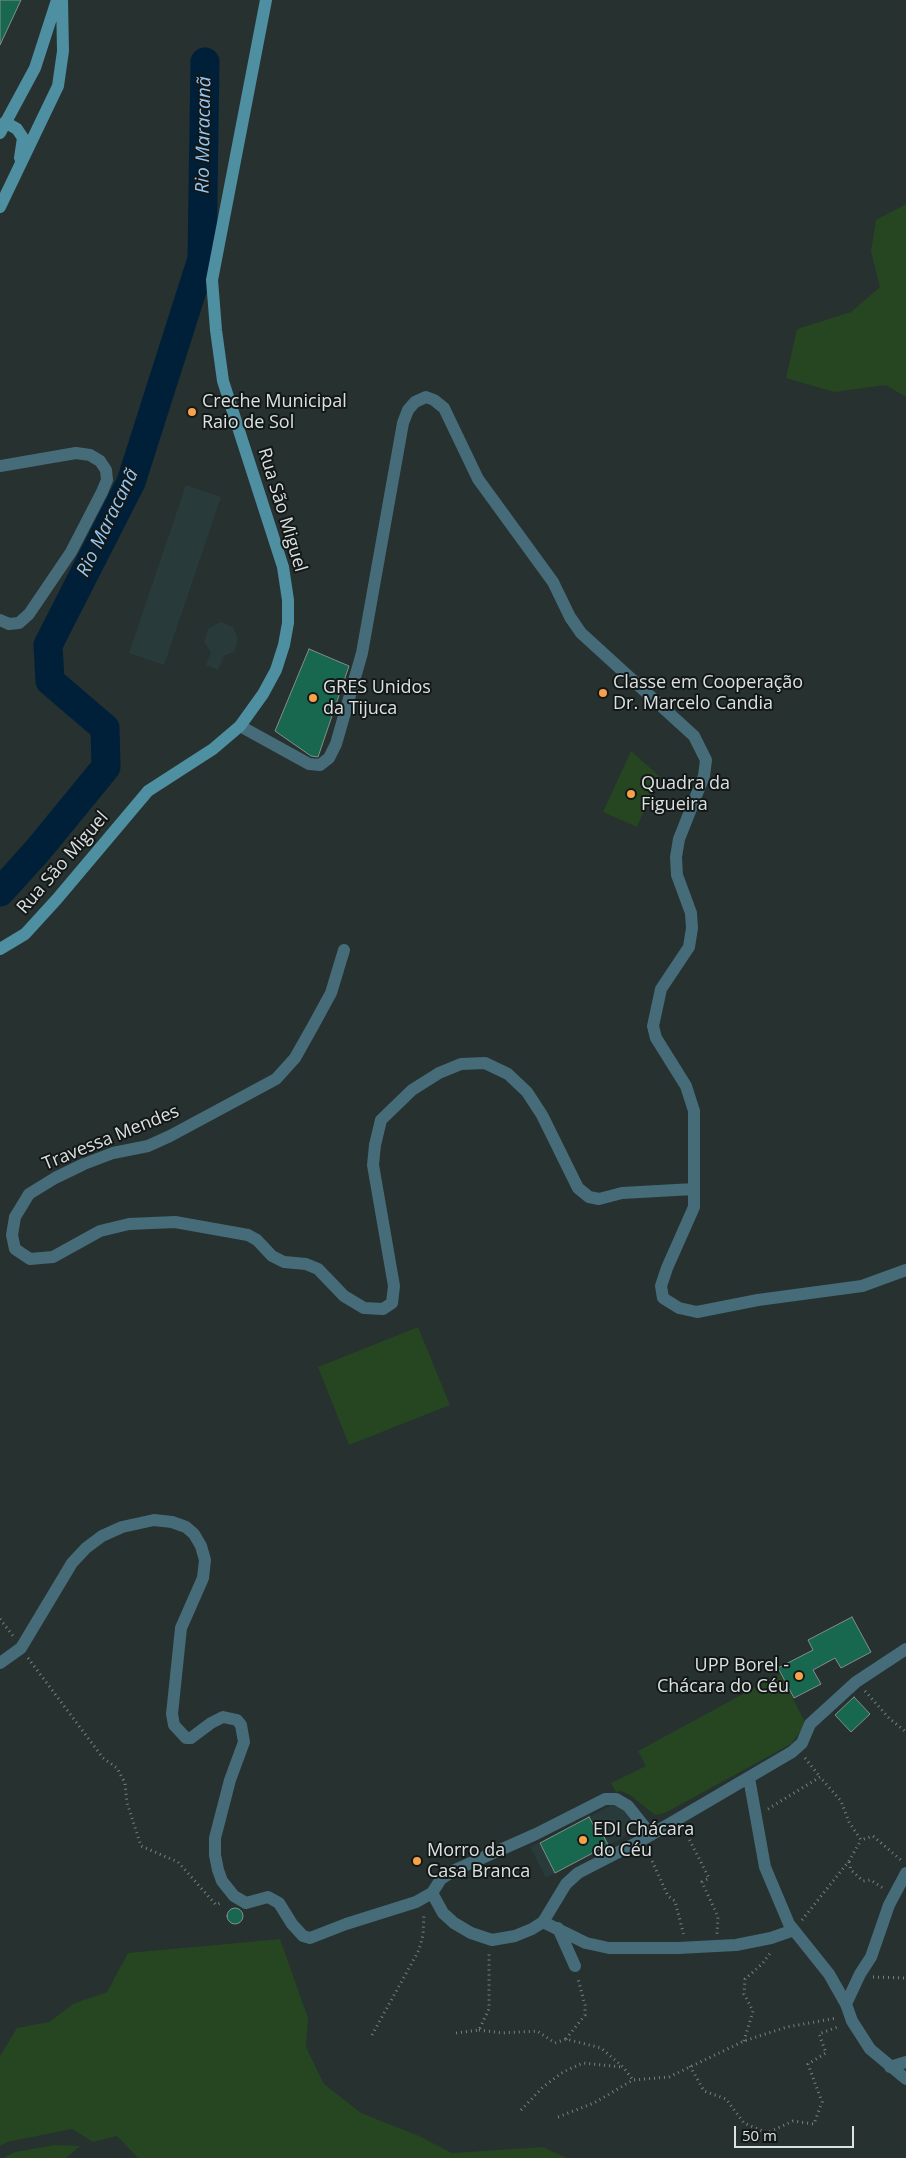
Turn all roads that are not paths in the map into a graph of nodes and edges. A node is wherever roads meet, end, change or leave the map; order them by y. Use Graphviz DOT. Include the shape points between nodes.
graph roads {
  1 [pos="57,0"];
  2 [pos="62,0"];
  3 [pos="266,0"];
  4 [pos="3,127"];
  5 [pos="13,182"];
  6 [pos="0,207"];
  7 [pos="0,466"];
  8 [pos="0,620"];
  9 [pos="240,726"];
  10 [pos="0,949"];
  11 [pos="344,950"];
  12 [pos="694,1189"];
  13 [pos="906,1270"];
  14 [pos="906,1649"];
  15 [pos="0,1663"];
  16 [pos="749,1778"];
  17 [pos="647,1838"];
  18 [pos="906,1873"];
  19 [pos="432,1893"];
  20 [pos="544,1922"];
  21 [pos="558,1928"];
  22 [pos="789,1932"];
  23 [pos="575,1966"];
  24 [pos="850,2013"];
  25 [pos="906,2062"];
  26 [pos="890,2066"];
  27 [pos="906,2079"];
  1 -- 4 [label="street" via="35,68"];
  2 -- 5 [label="street" via="63,51 58,86"];
  3 -- 9 [label="street, Rua São Miguel" via="212,280 223,381 283,566 288,623 276,670 264,694"];
  4 -- 5 [label="street" via="17,129 23,138"];
  5 -- 6 [label="street"];
  7 -- 8 [label="street" via="76,453 90,455 100,461 106,470 107,480 71,552 29,614 19,623 9,624"];
  9 -- 10 [label="street, Rua São Miguel" via="148,791 25,934"];
  9 -- 12 [label="street" via="309,764 320,765 329,758 336,744 364,644 403,423 415,402 426,397 434,400 444,408 478,479 553,582 581,634 694,736 706,760 704,776 679,839 676,857 677,875 691,913 690,946 661,989 653,1026 656,1038 686,1086 694,1112"];
  11 -- 12 [label="street, Travessa Mendes" via="331,993 322,1010 296,1058 276,1078 170,1136 148,1146 113,1153 84,1164 29,1194 15,1217 12,1235 15,1249 30,1259 53,1257 100,1231 129,1224 175,1222 248,1235 284,1262 318,1269 344,1296 364,1308 383,1309 392,1303 394,1286 373,1165 381,1120 412,1090 461,1064 485,1063 508,1074 528,1092 578,1188 589,1197 599,1199 622,1193"];
  12 -- 13 [label="street" via="694,1207 661,1286 663,1298 679,1308 697,1312 854,1287"];
  14 -- 16 [label="street" via="856,1682 810,1724 797,1748"];
  15 -- 19 [label="street" via="21,1648 72,1563 94,1542 122,1526 139,1522 154,1520 186,1527 194,1534 206,1560 203,1578 181,1628 172,1714 174,1725 186,1738 191,1738 223,1717 237,1720 244,1733 216,1838 215,1855 222,1881 234,1896 246,1903 268,1898 279,1902 292,1924 303,1936 310,1938 416,1902"];
  16 -- 17 [label="street"];
  16 -- 22 [label="street" via="765,1867"];
  17 -- 19 [label="street" via="628,1806 616,1799 605,1799 455,1870 441,1879"];
  17 -- 20 [label="street" via="578,1873 566,1884"];
  18 -- 24 [label="street" via="871,1957 860,1974"];
  19 -- 20 [label="street" via="443,1913 454,1923 492,1940 514,1936"];
  20 -- 21 [label="street"];
  21 -- 22 [label="street" via="586,1943 609,1948 717,1946"];
  21 -- 23 [label="street"];
  22 -- 24 [label="street" via="829,1974"];
  24 -- 26 [label="street" via="870,2049"];
  25 -- 26 [label="street"];
  26 -- 27 [label="street"];
}
